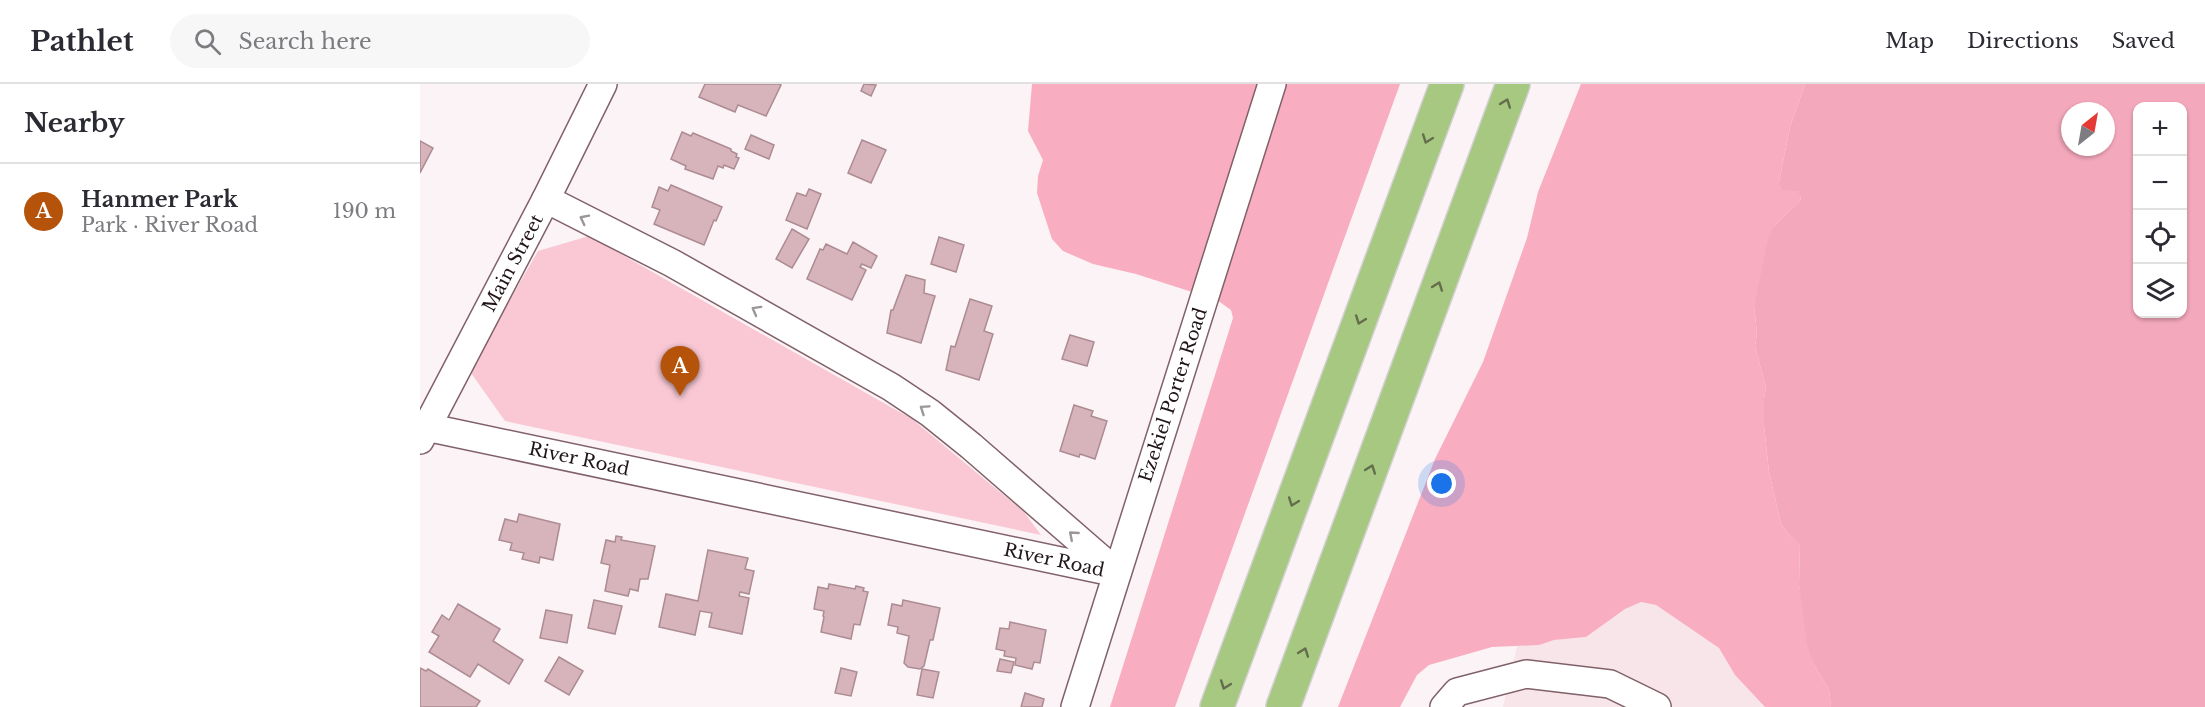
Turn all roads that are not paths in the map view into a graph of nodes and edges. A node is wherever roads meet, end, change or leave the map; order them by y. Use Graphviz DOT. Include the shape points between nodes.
graph roads {
  1 [pos="603,84"];
  2 [pos="1272,84"];
  3 [pos="1447,84"];
  4 [pos="1513,84"];
  5 [pos="546,199"];
  6 [pos="423,434"];
  7 [pos="1117,573"];
  8 [pos="1075,707"];
  9 [pos="1217,707"];
  10 [pos="1283,707"];
  11 [pos="1444,707"];
  12 [pos="1657,707"];
  1 -- 5 [label="street, Main Street"];
  2 -- 7 [label="street, Ezekiel Porter Road"];
  3 -- 9 [label="highway, one-way"];
  10 -- 4 [label="highway, one-way"];
  5 -- 6 [label="street, Main Street"];
  7 -- 5 [label="street, River Road, one-way" via="971,446 891,387 672,263"];
  6 -- 7 [label="street, River Road"];
  7 -- 8 [label="street, Ezekiel Porter Road"];
  11 -- 12 [label="street" via="1458,692 1526,674 1610,684"];
}
